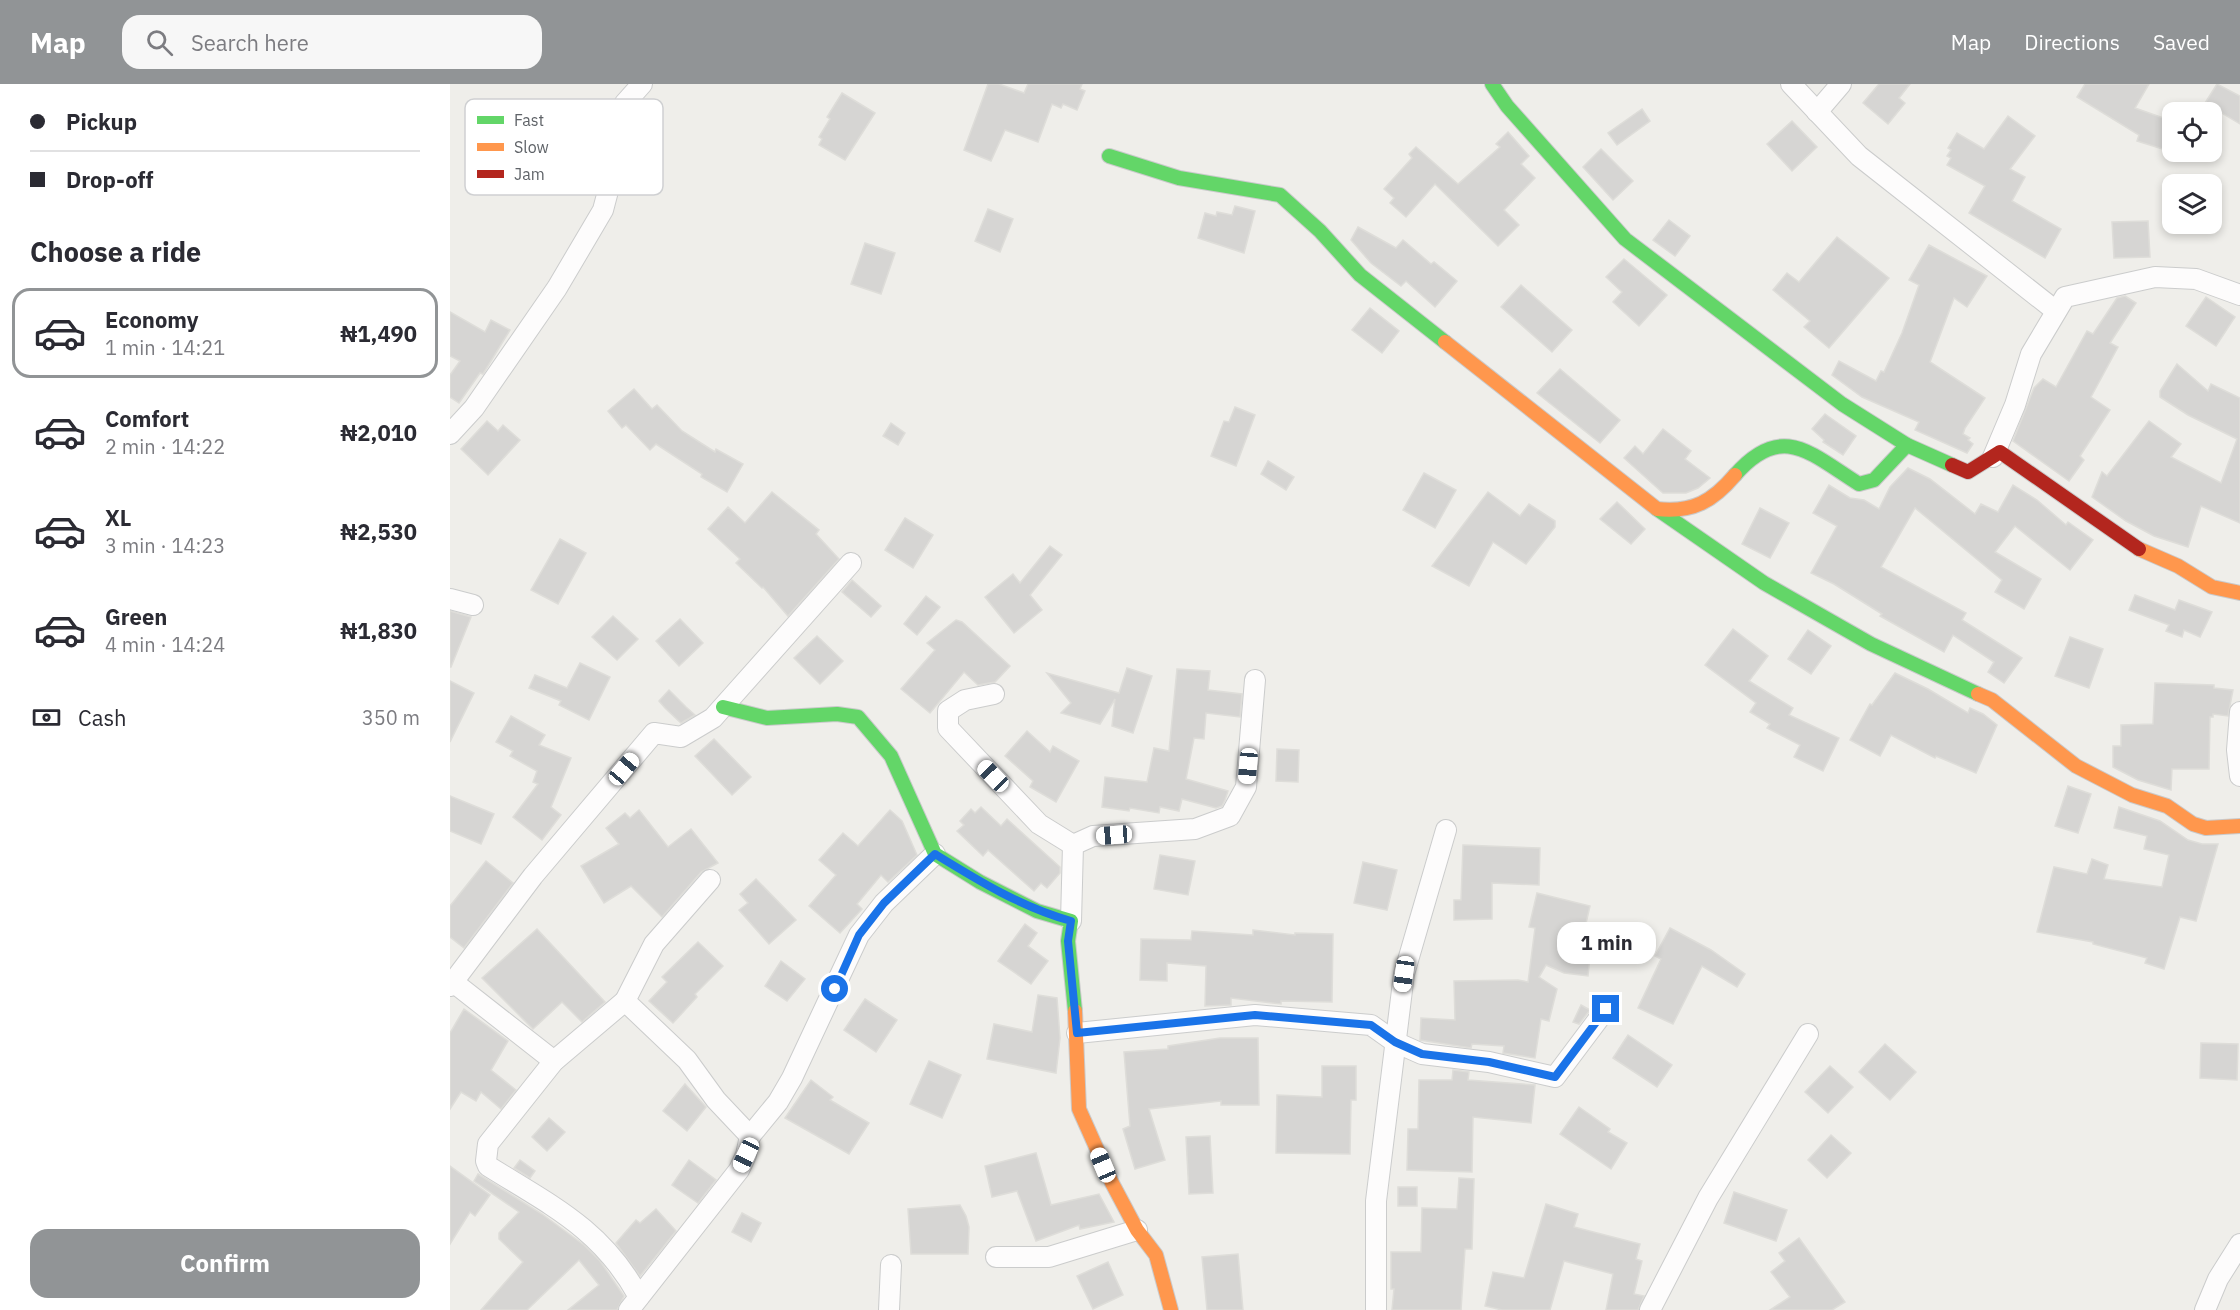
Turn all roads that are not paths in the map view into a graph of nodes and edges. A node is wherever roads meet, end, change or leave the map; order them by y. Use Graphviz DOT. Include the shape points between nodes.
graph roads {
  1 [pos="642,84"];
  2 [pos="1492,84"];
  3 [pos="1791,84"];
  4 [pos="1840,84"];
  5 [pos="629,99"];
  6 [pos="1817,112"];
  7 [pos="1109,156"];
  8 [pos="607,195"];
  9 [pos="2240,295"];
  10 [pos="2056,311"];
  11 [pos="450,434"];
  12 [pos="1906,444"];
  13 [pos="1993,457"];
  14 [pos="1657,509"];
  15 [pos="851,563"];
  16 [pos="2240,593"];
  17 [pos="450,599"];
  18 [pos="473,605"];
  19 [pos="1255,680"];
  20 [pos="994,694"];
  21 [pos="723,707"];
  22 [pos="2240,712"];
  23 [pos="2240,776"];
  24 [pos="2240,826"];
  25 [pos="1446,831"];
  26 [pos="1073,845"];
  27 [pos="935,854"];
  28 [pos="710,880"];
  29 [pos="1071,921"];
  30 [pos="452,984"];
  31 [pos="625,1001"];
  32 [pos="1606,1009"];
  33 [pos="1077,1033"];
  34 [pos="1808,1035"];
  35 [pos="1395,1042"];
  36 [pos="554,1061"];
  37 [pos="750,1136"];
  38 [pos="1137,1230"];
  39 [pos="2240,1244"];
  40 [pos="996,1257"];
  41 [pos="891,1265"];
  42 [pos="634,1304"];
  43 [pos="889,1310"];
  44 [pos="1171,1310"];
  45 [pos="1376,1310"];
  46 [pos="1650,1310"];
  47 [pos="2205,1310"];
  1 -- 5 [label="street"];
  2 -- 12 [label="street" via="1625,239 1842,404"];
  3 -- 6 [label="street"];
  4 -- 6 [label="street"];
  6 -- 10 [label="street" via="1859,156"];
  7 -- 14 [label="street" via="1179,178 1280,195 1360,275"];
  8 -- 11 [label="street" via="603,210 557,288 474,408"];
  9 -- 10 [label="street" via="2196,279 2156,277 2065,297"];
  10 -- 13 [label="street" via="2031,354"];
  12 -- 13 [label="street" via="1968,472"];
  12 -- 14 [label="street" via="1874,480 1859,484 1800,448 1773,446 1755,454 1709,501 1684,510"];
  13 -- 16 [label="street" via="2000,452 2010,457 2134,547 2178,566 2212,587"];
  14 -- 24 [label="street" via="1764,583 1871,644 1992,700 2076,766 2132,795 2167,806 2193,824 2206,828"];
  15 -- 21 [label="street"];
  17 -- 18 [label="street"];
  19 -- 26 [label="street" via="1246,787 1230,816 1196,829 1093,836"];
  20 -- 26 [label="street" via="965,700 948,711 948,729 1039,824"];
  21 -- 27 [label="street" via="767,718 837,714 858,717 891,756"];
  21 -- 30 [label="street" via="713,718 681,737 654,733 528,883"];
  22 -- 23 [label="street"];
  25 -- 35 [label="street" via="1404,974"];
  26 -- 29 [label="street"];
  27 -- 29 [label="street" via="1037,911"];
  27 -- 37 [label="street" via="884,903 859,935 792,1078"];
  28 -- 31 [label="street" via="654,944"];
  29 -- 33 [label="street" via="1068,941"];
  30 -- 36 [label="street"];
  31 -- 36 [label="street"];
  31 -- 37 [label="street" via="687,1060 716,1100"];
  32 -- 35 [label="street" via="1555,1077 1489,1062 1422,1054"];
  33 -- 35 [label="street" via="1255,1015 1371,1025"];
  33 -- 38 [label="street" via="1079,1109"];
  34 -- 46 [label="street" via="1708,1198"];
  35 -- 45 [label="street" via="1376,1201"];
  36 -- 42 [label="street" via="488,1144 486,1161 596,1237 624,1270"];
  37 -- 42 [label="street" via="739,1170"];
  38 -- 40 [label="street" via="1049,1257"];
  38 -- 44 [label="street" via="1156,1255"];
  39 -- 47 [label="street" via="2218,1279"];
  41 -- 43 [label="street"];
}
